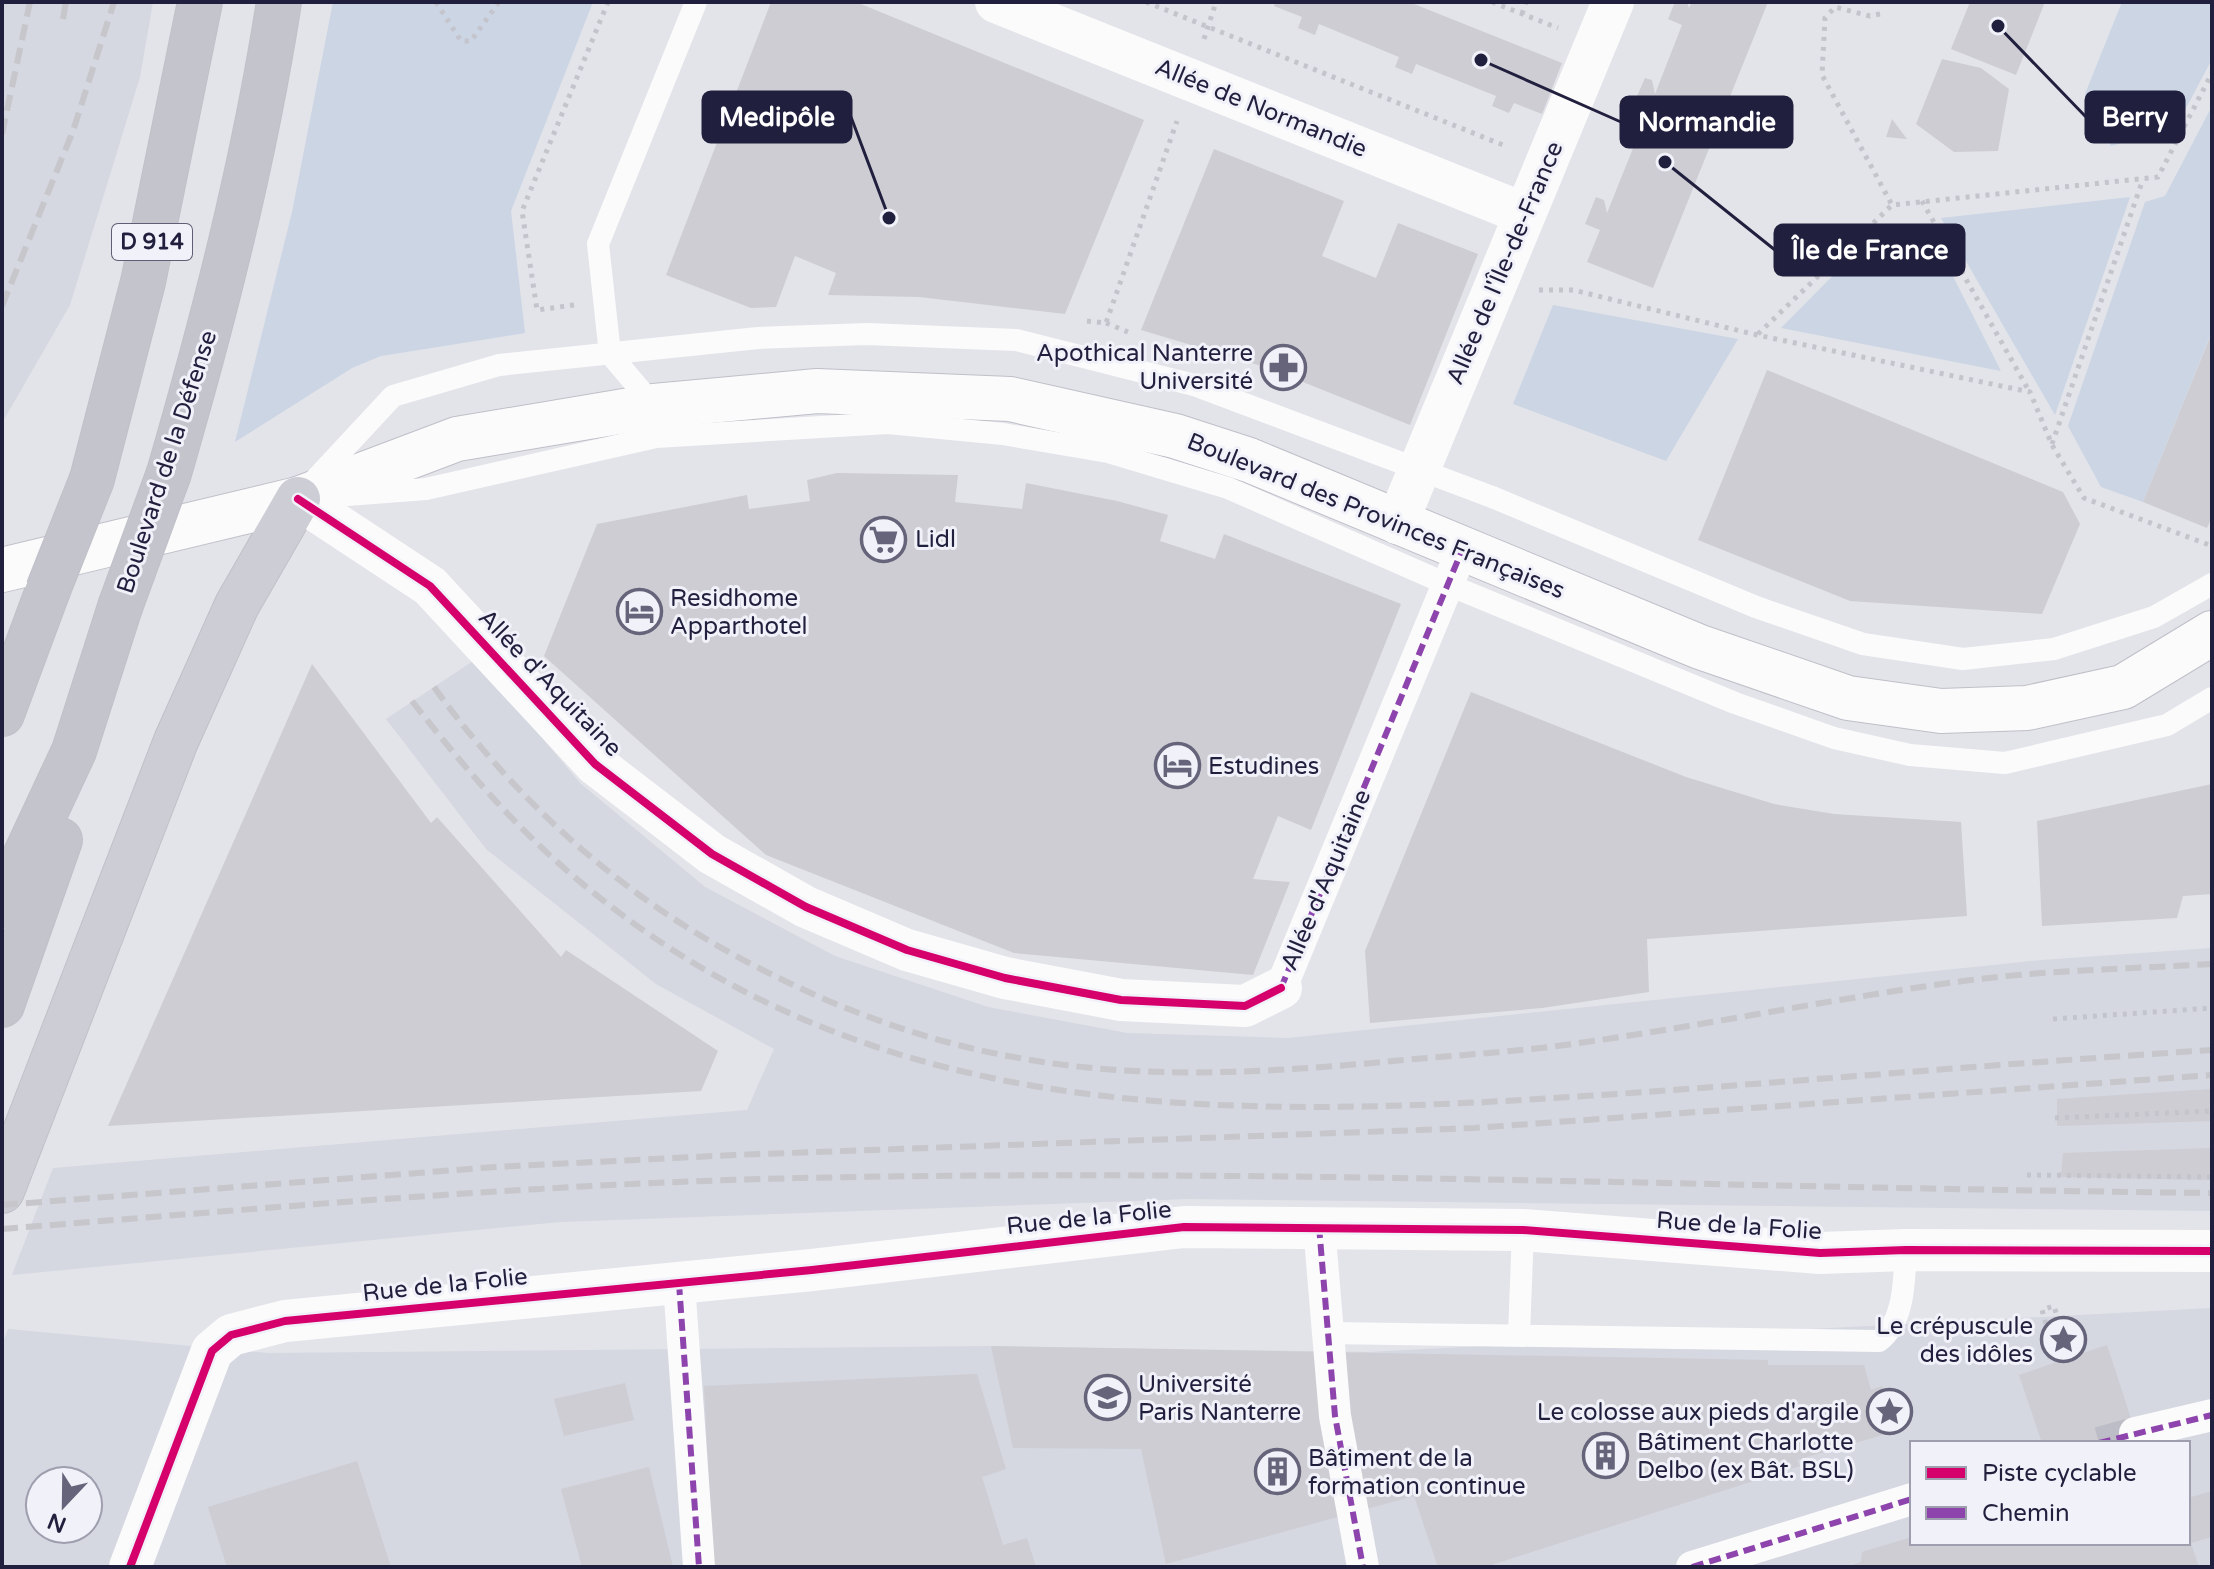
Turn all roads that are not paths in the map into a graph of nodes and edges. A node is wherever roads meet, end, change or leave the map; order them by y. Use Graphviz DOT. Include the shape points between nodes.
graph roads {
  1 [pos="200,2"];
  2 [pos="279,2"];
  3 [pos="696,2"];
  4 [pos="996,2"];
  5 [pos="1613,2"];
  6 [pos="1525,214"];
  7 [pos="610,354"];
  8 [pos="654,406"];
  9 [pos="1418,468"];
  10 [pos="298,499"];
  11 [pos="1397,523"];
  12 [pos="1455,568"];
  13 [pos="2,570"];
  14 [pos="2212,584"];
  15 [pos="48,590"];
  16 [pos="2212,633"];
  17 [pos="2,659"];
  18 [pos="2212,698"];
  19 [pos="2,714"];
  20 [pos="74,751"];
  21 [pos="2,905"];
  22 [pos="1281,988"];
  23 [pos="2,1005"];
  24 [pos="8,1179"];
  25 [pos="1319,1226"];
  26 [pos="1523,1230"];
  27 [pos="1906,1250"];
  28 [pos="2212,1251"];
  29 [pos="679,1283"];
  30 [pos="1328,1333"];
  31 [pos="1519,1335"];
  32 [pos="2212,1415"];
  33 [pos="2135,1433"];
  34 [pos="1910,1500"];
  35 [pos="130,1567"];
  36 [pos="699,1567"];
  37 [pos="1363,1567"];
  38 [pos="1692,1567"];
  1 -- 15 [label="highway, D 914, bridge" via="143,282 92,479"];
  2 -- 20 [label="highway, Boulevard de la Défense / D 914, bridge" via="254,145 211,327 169,473"];
  3 -- 7 [label="lane" via="598,244"];
  4 -- 6 [label="street, Allée de Normandie"];
  5 -- 6 [label="street, Allée de l'Île-de-France"];
  6 -- 9 [label="street, Allée de l'Île-de-France"];
  7 -- 8 [label="lane"];
  7 -- 9 [label="lane" via="758,338 867,334 1016,340 1194,385"];
  7 -- 10 [label="lane" via="499,365 393,396"];
  8 -- 10 [label="main road, Boulevard des Provinces Françaises" via="457,439"];
  8 -- 11 [label="main road, Boulevard des Provinces Françaises" via="817,391 1010,399 1175,436 1249,460"];
  9 -- 11 [label="street, Allée de l'Île-de-France"];
  9 -- 14 [label="lane" via="1863,644 1963,659 2054,649 2154,617"];
  10 -- 12 [label="lane" via="426,489 656,437 888,423 1003,434 1108,452"];
  10 -- 13 [label="main road, Boulevard des Provinces Françaises"];
  10 -- 22 [label="street, Allée d'Aquitaine" via="430,586 595,764 712,854 806,907 921,954 1005,978 1121,1000 1245,1006"];
  10 -- 24 [label="main road" via="237,605 176,741"];
  11 -- 12 [label="main road, Boulevard des Provinces Françaises"];
  12 -- 16 [label="main road, Boulevard des Provinces Françaises" via="1821,691 1941,711 2027,708 2123,687"];
  12 -- 18 [label="lane" via="1536,618 1735,703 1834,738 1910,755 2005,763 2167,725"];
  12 -- 22 [label="street, Allée d'Aquitaine"];
  15 -- 17 [label="highway"];
  15 -- 19 [label="highway, D 914"];
  20 -- 21 [label="highway, Boulevard de la Défense / D 914"];
  20 -- 23 [label="highway" via="65,825"];
  25 -- 26 [label="street, Rue de la Folie"];
  25 -- 29 [label="street, Rue de la Folie" via="1184,1227"];
  25 -- 30 [label="street"];
  26 -- 27 [label="street, Rue de la Folie" via="1820,1253"];
  26 -- 31 [label="lane"];
  27 -- 28 [label="street, Rue de la Folie"];
  27 -- 31 [label="lane" via="1904,1291 1894,1322 1879,1341"];
  29 -- 35 [label="street, Rue de la Folie" via="285,1321 231,1335 212,1351 200,1375"];
  29 -- 36 [label="street"];
  30 -- 31 [label="lane"];
  30 -- 37 [label="street" via="1335,1416"];
  32 -- 33 [label="street"];
  34 -- 38 [label="street"];
}
